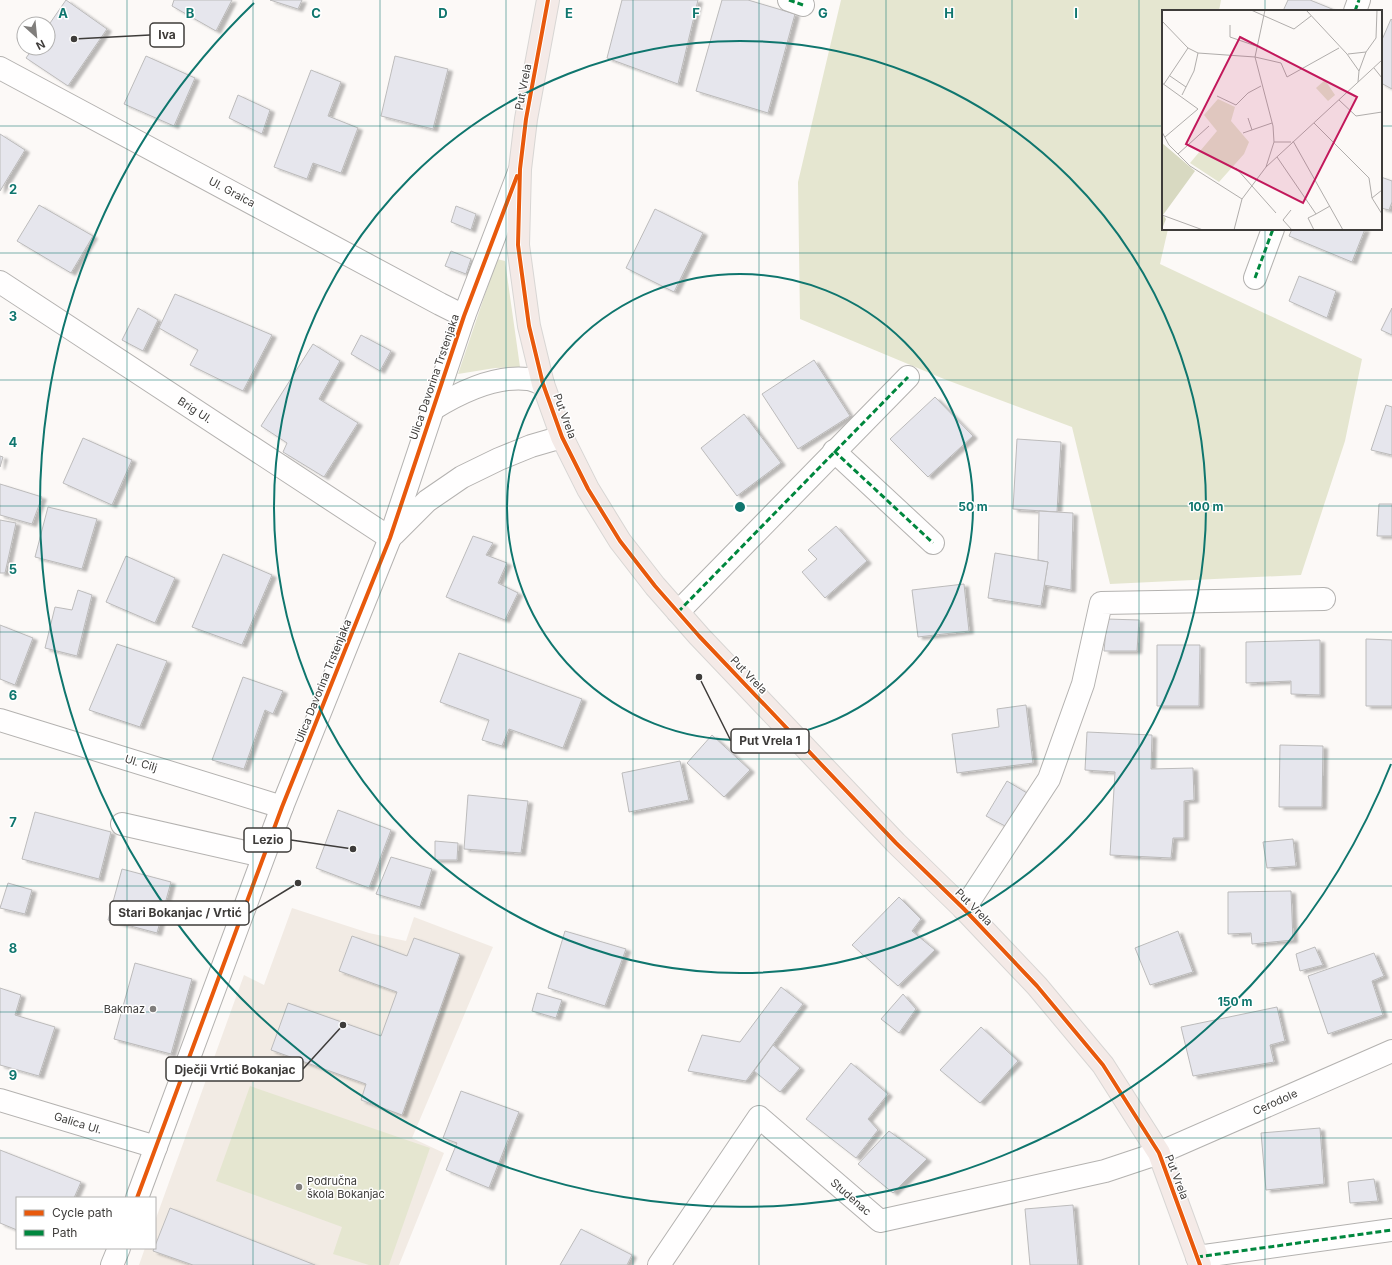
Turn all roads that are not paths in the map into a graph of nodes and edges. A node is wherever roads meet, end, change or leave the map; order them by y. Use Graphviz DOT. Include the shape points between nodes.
graph roads {
  1 [pos="548,0"];
  2 [pos="1359,0"];
  3 [pos="1355,10"];
  4 [pos="0,68"];
  5 [pos="520,169"];
  6 [pos="1273,230"];
  7 [pos="1255,278"];
  8 [pos="0,282"];
  9 [pos="464,316"];
  10 [pos="908,377"];
  11 [pos="543,384"];
  12 [pos="432,409"];
  13 [pos="562,437"];
  14 [pos="834,452"];
  15 [pos="390,538"];
  16 [pos="934,543"];
  17 [pos="1324,599"];
  18 [pos="678,612"];
  19 [pos="0,720"];
  20 [pos="282,807"];
  21 [pos="122,824"];
  22 [pos="264,856"];
  23 [pos="964,909"];
  24 [pos="1392,1052"];
  25 [pos="0,1100"];
  26 [pos="156,1147"];
  27 [pos="1158,1153"];
  28 [pos="137,1197"];
  29 [pos="1392,1230"];
  30 [pos="118,1249"];
  31 [pos="1198,1261"];
  32 [pos="112,1265"];
  33 [pos="659,1265"];
  1 -- 5 [label="main road, Put Vrela" via="526,119"];
  2 -- 3 [label="street"];
  4 -- 9 [label="street, Ul. Graica"];
  5 -- 9 [label="street, Ulica Davorina Trstenjaka"];
  5 -- 11 [label="main road, Put Vrela" via="518,245 529,326"];
  6 -- 7 [label="street"];
  8 -- 15 [label="street, Brig Ul."];
  9 -- 12 [label="street, Ulica Davorina Trstenjaka"];
  10 -- 14 [label="street"];
  11 -- 12 [label="street" via="528,379 505,380 450,398"];
  11 -- 13 [label="main road, Put Vrela"];
  12 -- 15 [label="street, Ulica Davorina Trstenjaka"];
  13 -- 15 [label="street" via="531,446 462,477 427,501"];
  13 -- 18 [label="main road, Put Vrela" via="588,489 620,541"];
  14 -- 16 [label="street"];
  14 -- 18 [label="street"];
  15 -- 20 [label="street, Ulica Davorina Trstenjaka"];
  17 -- 23 [label="street" via="1101,602 1083,684 1049,779"];
  18 -- 23 [label="main road, Put Vrela" via="890,837"];
  19 -- 20 [label="street, Ul. Cilj"];
  20 -- 22 [label="street, Ulica Davorina Trstenjaka"];
  21 -- 22 [label="street"];
  22 -- 26 [label="street, Ulica Davorina Trstenjaka"];
  23 -- 27 [label="main road, Put Vrela" via="1037,986 1103,1065"];
  24 -- 27 [label="street, Cerodole"];
  25 -- 26 [label="street, Galica Ul."];
  26 -- 28 [label="street, Ulica Davorina Trstenjaka"];
  27 -- 31 [label="main road, Put Vrela"];
  27 -- 33 [label="street, Studenac" via="1105,1170 880,1221 759,1117"];
  29 -- 31 [label="street"];
  30 -- 32 [label="street"];
}
